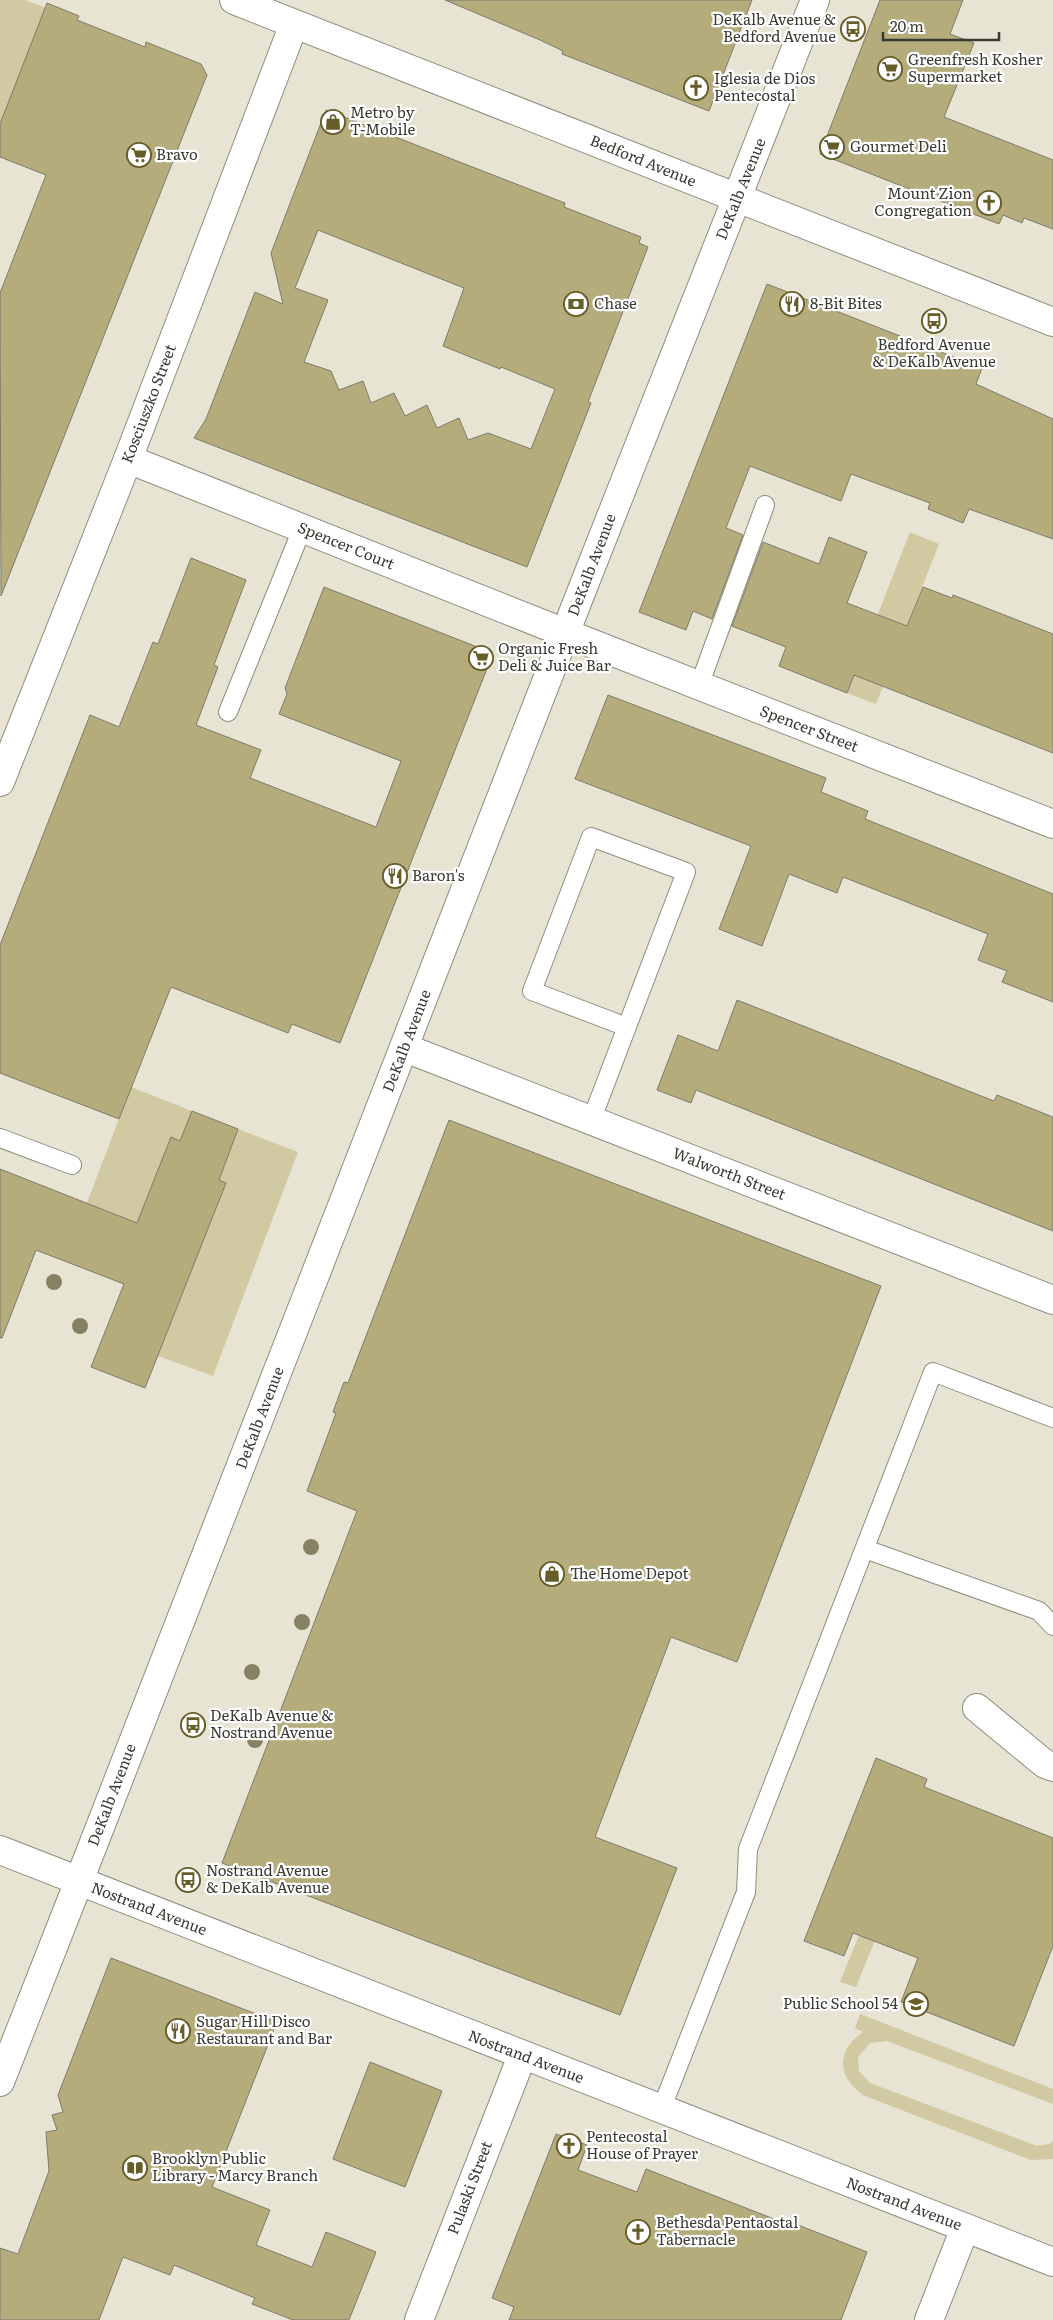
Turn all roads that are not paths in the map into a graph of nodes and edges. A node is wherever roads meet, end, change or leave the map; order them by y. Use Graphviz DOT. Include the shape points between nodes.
graph roads {
  1 [pos="234,0"];
  2 [pos="815,0"];
  3 [pos="294,24"];
  4 [pos="737,198"];
  5 [pos="1053,322"];
  6 [pos="128,459"];
  7 [pos="765,506"];
  8 [pos="302,528"];
  9 [pos="565,634"];
  10 [pos="698,686"];
  11 [pos="228,712"];
  12 [pos="0,782"];
  13 [pos="1053,824"];
  14 [pos="627,1027"];
  15 [pos="405,1048"];
  16 [pos="591,1121"];
  17 [pos="0,1138"];
  18 [pos="72,1165"];
  19 [pos="1053,1300"];
  20 [pos="1053,1418"];
  21 [pos="865,1549"];
  22 [pos="1053,1626"];
  23 [pos="977,1708"];
  24 [pos="1053,1767"];
  25 [pos="0,1850"];
  26 [pos="78,1882"];
  27 [pos="522,2056"];
  28 [pos="0,2082"];
  29 [pos="661,2110"];
  30 [pos="965,2228"];
  31 [pos="1053,2262"];
  32 [pos="419,2320"];
  33 [pos="929,2320"];
  1 -- 3 [label="main road, Bedford Avenue"];
  2 -- 4 [label="main road, DeKalb Avenue"];
  3 -- 4 [label="main road, Bedford Avenue"];
  3 -- 6 [label="main road, Kosciuszko Street"];
  4 -- 5 [label="main road, Bedford Avenue"];
  4 -- 9 [label="main road, DeKalb Avenue"];
  6 -- 8 [label="main road, Spencer Court"];
  6 -- 12 [label="main road, Kosciuszko Street"];
  7 -- 10 [label="lane"];
  8 -- 9 [label="main road, Spencer Court"];
  8 -- 11 [label="lane"];
  9 -- 10 [label="main road, Spencer Street"];
  9 -- 15 [label="main road, DeKalb Avenue"];
  10 -- 13 [label="main road, Spencer Street"];
  14 -- 14 [label="lane" via="686,872 590,837 532,991"];
  14 -- 16 [label="lane"];
  15 -- 16 [label="main road, Walworth Street"];
  15 -- 26 [label="main road, DeKalb Avenue"];
  16 -- 19 [label="main road, Walworth Street"];
  17 -- 18 [label="lane"];
  20 -- 21 [label="lane" via="933,1372"];
  21 -- 22 [label="lane" via="1039,1611"];
  21 -- 29 [label="lane" via="748,1849 746,1892"];
  23 -- 24 [label="main road" via="1045,1764"];
  25 -- 26 [label="main road, Nostrand Avenue"];
  26 -- 27 [label="main road, Nostrand Avenue"];
  26 -- 28 [label="main road, DeKalb Avenue"];
  27 -- 29 [label="main road, Nostrand Avenue"];
  27 -- 32 [label="main road, Pulaski Street"];
  29 -- 30 [label="main road, Nostrand Avenue"];
  30 -- 31 [label="main road, Nostrand Avenue"];
  30 -- 33 [label="main road"];
}
